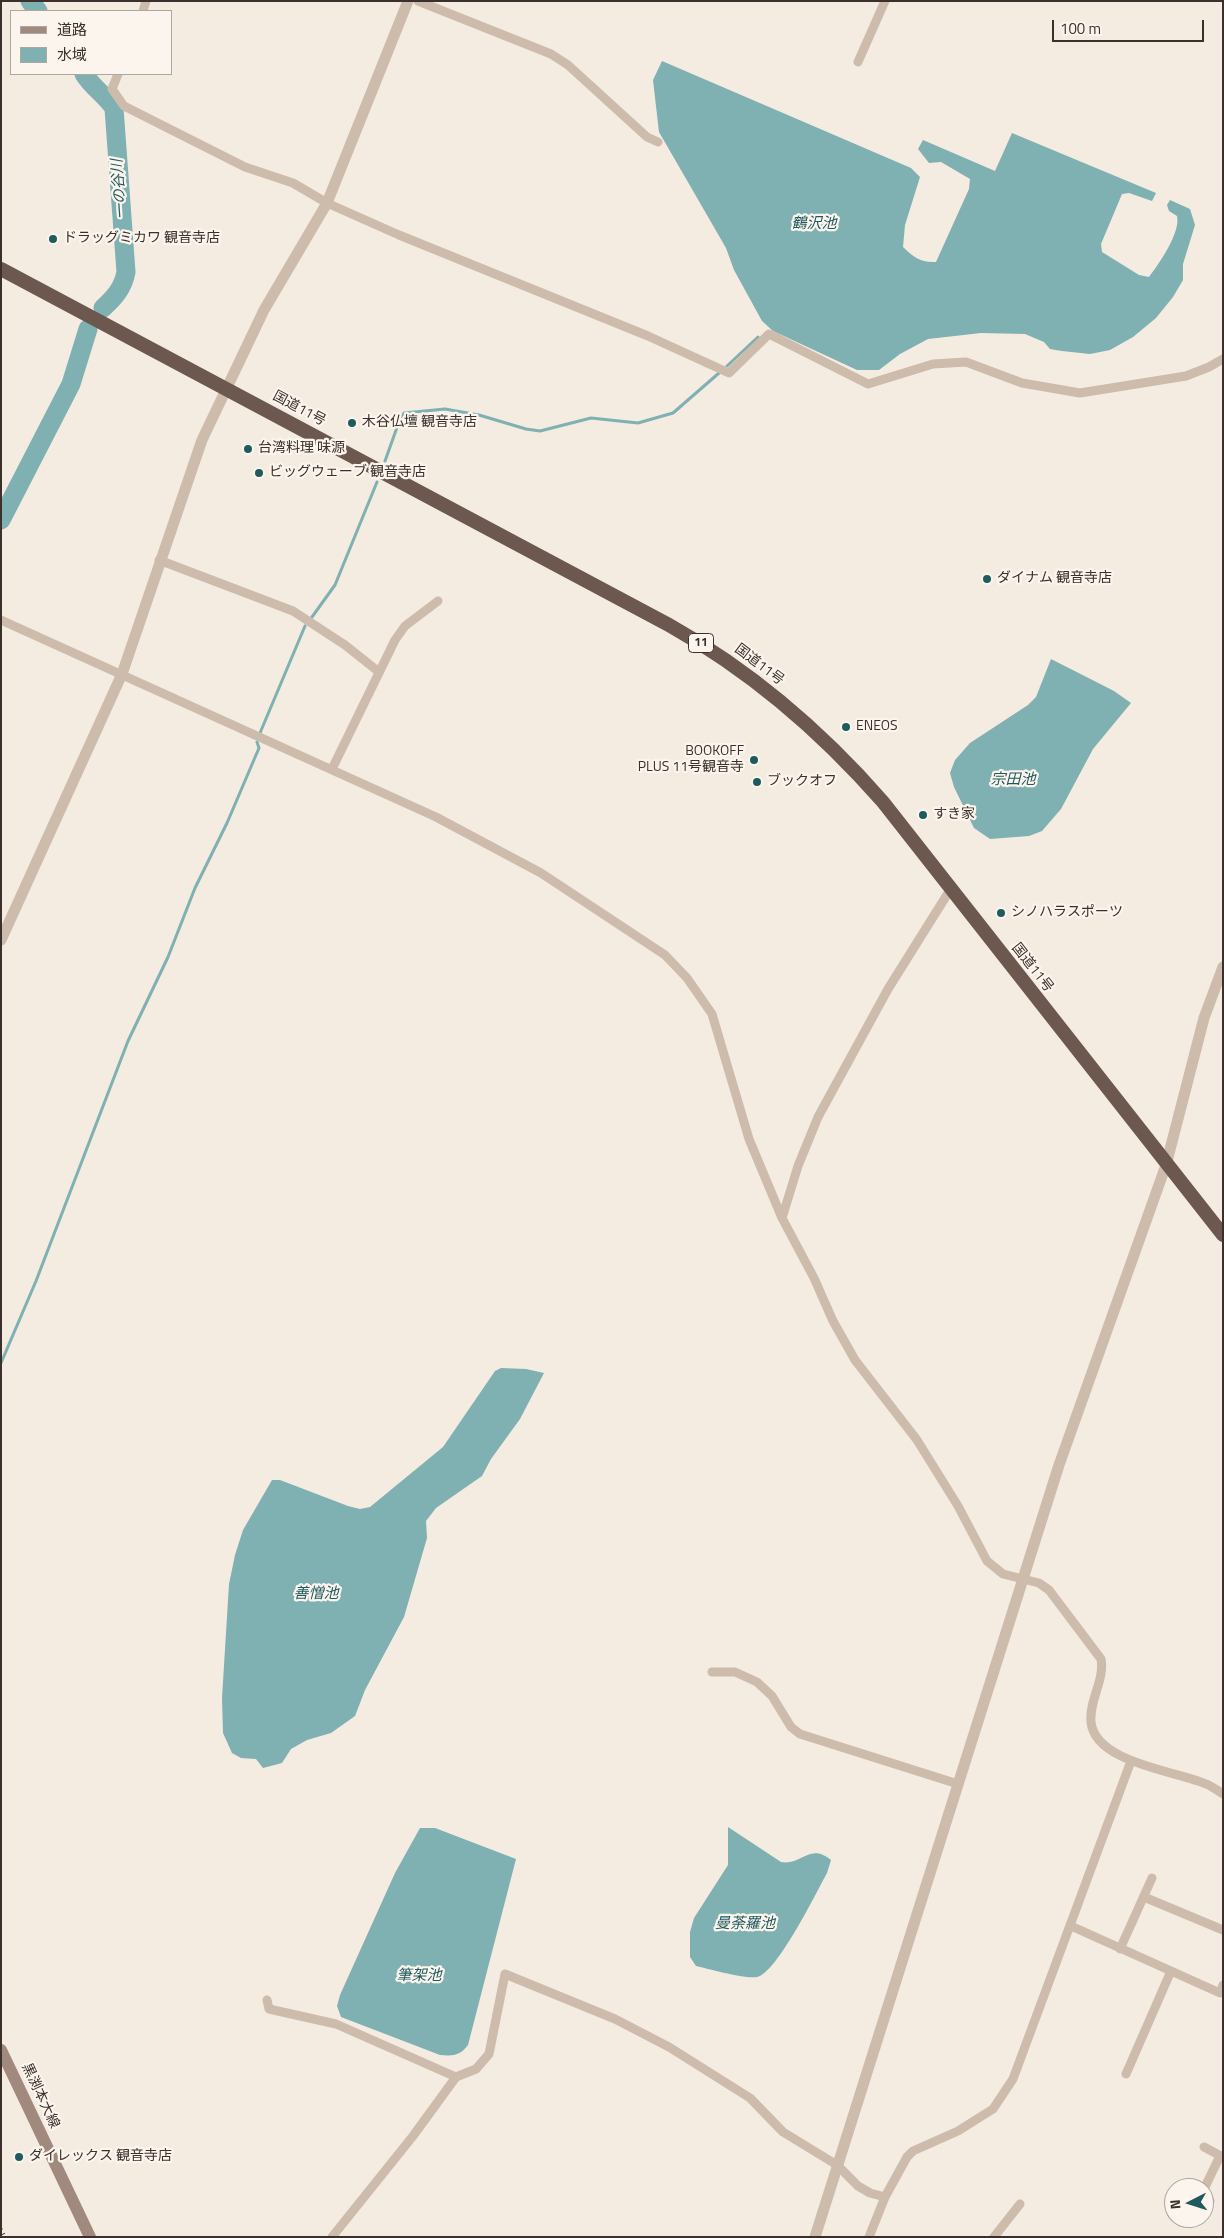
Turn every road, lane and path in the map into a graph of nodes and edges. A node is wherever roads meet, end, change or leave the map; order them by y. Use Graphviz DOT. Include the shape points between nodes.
graph roads {
  1 [pos="418,1"];
  2 [pos="885,1"];
  3 [pos="406,2"];
  4 [pos="858,62"];
  5 [pos="118,75"];
  6 [pos="658,142"];
  7 [pos="327,204"];
  8 [pos="1,269"];
  9 [pos="1223,359"];
  10 [pos="227,389"];
  11 [pos="159,560"];
  12 [pos="438,601"];
  13 [pos="1,620"];
  14 [pos="379,672"];
  15 [pos="122,674"];
  16 [pos="332,769"];
  17 [pos="950,890"];
  18 [pos="1,940"];
  19 [pos="1223,967"];
  20 [pos="1166,1165"];
  21 [pos="782,1218"];
  22 [pos="1223,1236"];
  23 [pos="1022,1579"];
  24 [pos="712,1672"];
  25 [pos="1131,1761"];
  26 [pos="958,1784"];
  27 [pos="1223,1794"];
  28 [pos="1152,1878"];
  29 [pos="1144,1897"];
  30 [pos="1071,1926"];
  31 [pos="1223,1930"];
  32 [pos="1120,1949"];
  33 [pos="1171,1971"];
  34 [pos="1223,1985"];
  35 [pos="267,2000"];
  36 [pos="1,2050"];
  37 [pos="1126,2074"];
  38 [pos="456,2077"];
  39 [pos="1204,2147"];
  40 [pos="1222,2156"];
  41 [pos="837,2165"];
  42 [pos="1210,2178"];
  43 [pos="885,2197"];
  44 [pos="1020,2204"];
  45 [pos="90,2237"];
  46 [pos="332,2237"];
  47 [pos="815,2237"];
  48 [pos="869,2237"];
  49 [pos="994,2237"];
  1 -- 6 [label="street" via="551,54 647,137"];
  2 -- 4 [label="street"];
  3 -- 7 [label="street"];
  5 -- 7 [label="street" via="112,89 124,106 245,168 293,183"];
  7 -- 9 [label="street" via="648,336 729,374 769,334 868,384 934,364 966,362 1022,382 1080,393 1186,376"];
  7 -- 10 [label="street" via="264,310"];
  8 -- 10 [label="highway, 国道11号 / 11"];
  10 -- 11 [label="street" via="202,440"];
  10 -- 17 [label="highway, 国道11号 / 11" via="646,612 734,665 793,711 856,772"];
  11 -- 14 [label="street" via="293,611"];
  11 -- 15 [label="street"];
  12 -- 14 [label="street" via="404,626"];
  13 -- 15 [label="street"];
  14 -- 16 [label="street"];
  15 -- 16 [label="street"];
  15 -- 18 [label="street"];
  16 -- 21 [label="street" via="436,817 541,873 665,955 687,978 712,1014 749,1139"];
  17 -- 20 [label="highway, 国道11号 / 11"];
  17 -- 21 [label="street" via="888,989 818,1117"];
  19 -- 20 [label="street" via="1204,1018"];
  20 -- 22 [label="highway, 国道11号 / 11"];
  20 -- 23 [label="street" via="1059,1465"];
  21 -- 23 [label="street" via="851,1353 917,1440 987,1561 1003,1574"];
  23 -- 25 [label="street" via="1039,1583 1049,1590 1101,1659 1102,1671 1091,1713 1093,1734"];
  23 -- 26 [label="street"];
  24 -- 26 [label="street" via="735,1672 757,1682 772,1696 791,1727 800,1734"];
  25 -- 27 [label="street" via="1207,1784"];
  25 -- 30 [label="street"];
  26 -- 41 [label="street"];
  28 -- 29 [label="street"];
  29 -- 31 [label="street"];
  29 -- 32 [label="street"];
  30 -- 32 [label="street"];
  30 -- 43 [label="street" via="1013,2080 998,2104 958,2131 913,2151"];
  32 -- 33 [label="street"];
  33 -- 34 [label="street" via="1220,1993"];
  33 -- 37 [label="street"];
  35 -- 38 [label="street" via="269,2008 336,2024"];
  36 -- 45 [label="main road, 黒渕本大線"];
  38 -- 41 [label="street" via="476,2069 490,2054 505,1974 616,2019 669,2047 750,2098 783,2132"];
  38 -- 46 [label="street"];
  39 -- 40 [label="street"];
  40 -- 42 [label="street"];
  41 -- 43 [label="street" via="858,2186"];
  41 -- 47 [label="street"];
  43 -- 48 [label="street"];
  44 -- 49 [label="street"];
}
